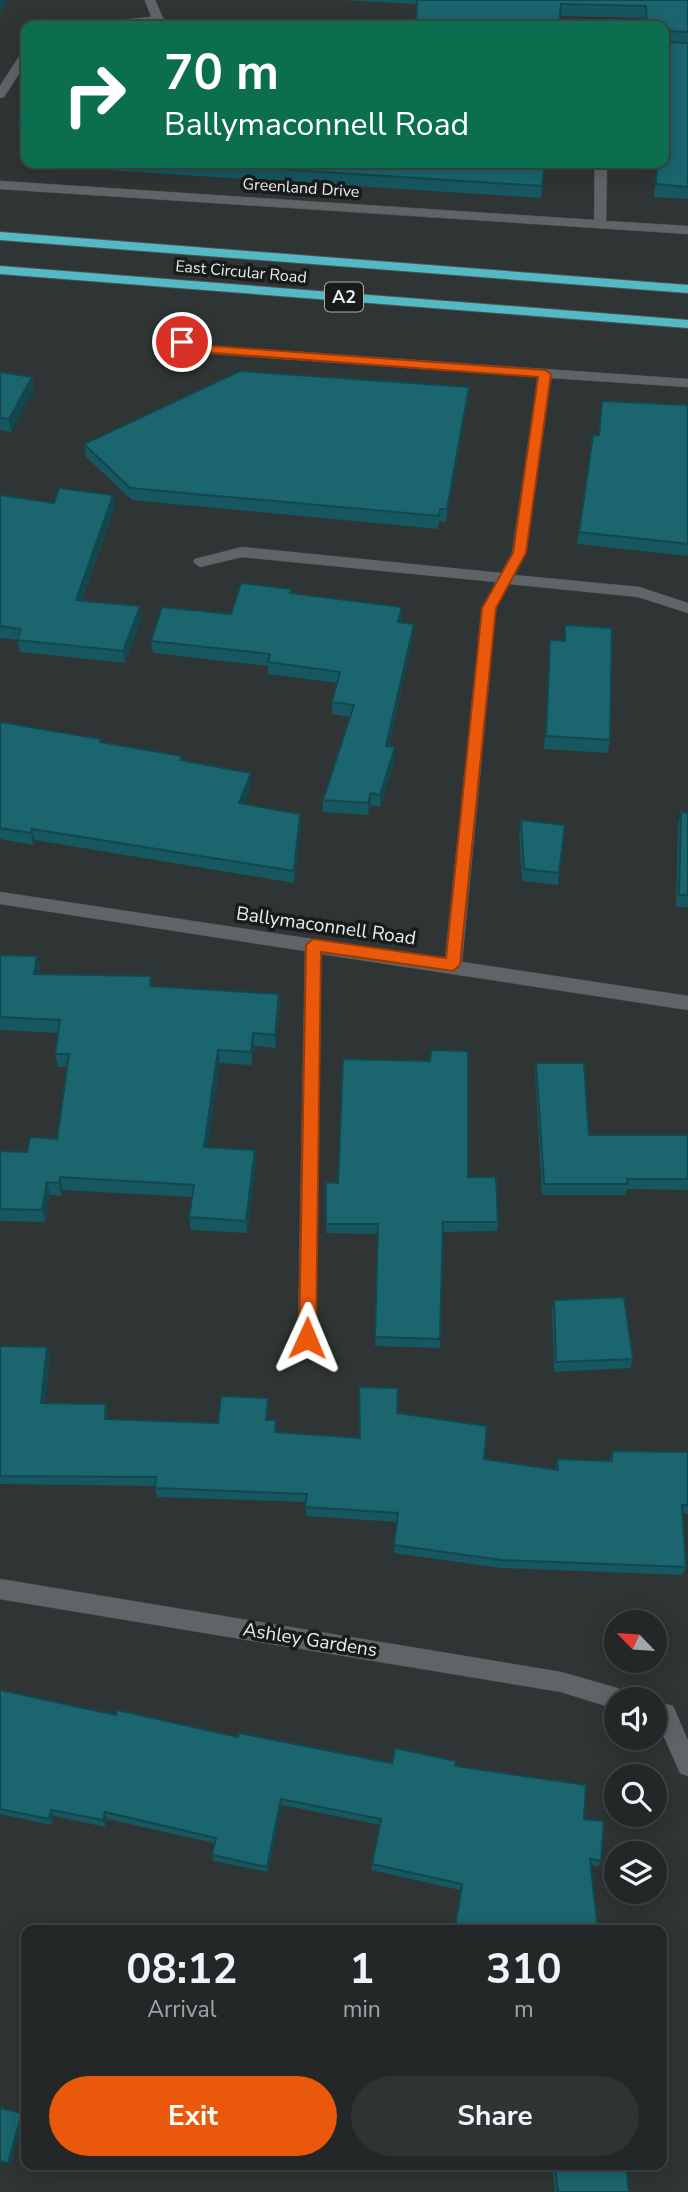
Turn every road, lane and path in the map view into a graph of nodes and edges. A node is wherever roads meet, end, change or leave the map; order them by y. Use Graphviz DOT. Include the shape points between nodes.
graph roads {
  1 [pos="150,0"];
  2 [pos="158,20"];
  3 [pos="147,21"];
  4 [pos="21,62"];
  5 [pos="0,95"];
  6 [pos="601,168"];
  7 [pos="0,185"];
  8 [pos="600,224"];
  9 [pos="688,230"];
  10 [pos="0,236"];
  11 [pos="0,270"];
  12 [pos="688,289"];
  13 [pos="688,324"];
  14 [pos="182,342"];
  15 [pos="545,374"];
  16 [pos="688,383"];
  17 [pos="200,562"];
  18 [pos="503,579"];
  19 [pos="688,608"];
  20 [pos="0,898"];
  21 [pos="313,945"];
  22 [pos="453,965"];
  23 [pos="688,1003"];
  24 [pos="307,1338"];
  25 [pos="0,1589"];
  26 [pos="604,1695"];
  27 [pos="667,1718"];
  28 [pos="688,1765"];
  1 -- 2 [label="street"];
  2 -- 3 [label="street"];
  4 -- 5 [label="street"];
  6 -- 8 [label="street"];
  7 -- 8 [label="street, Greenland Drive"];
  8 -- 9 [label="street, Greenland Drive"];
  10 -- 12 [label="highway, East Circular Road / A2"];
  11 -- 13 [label="highway, East Circular Road / A2"];
  14 -- 15 [label="street" via="213,350"];
  15 -- 16 [label="street"];
  15 -- 18 [label="street" via="519,553"];
  17 -- 18 [label="street" via="242,552"];
  18 -- 19 [label="street" via="639,592"];
  18 -- 22 [label="street" via="489,608"];
  20 -- 21 [label="street, Ballymaconnell Road"];
  21 -- 22 [label="street, Ballymaconnell Road"];
  21 -- 24 [label="street"];
  22 -- 23 [label="street, Ballymaconnell Road"];
  25 -- 26 [label="street, Ashley Gardens" via="561,1682"];
  27 -- 28 [label="street"];
}
